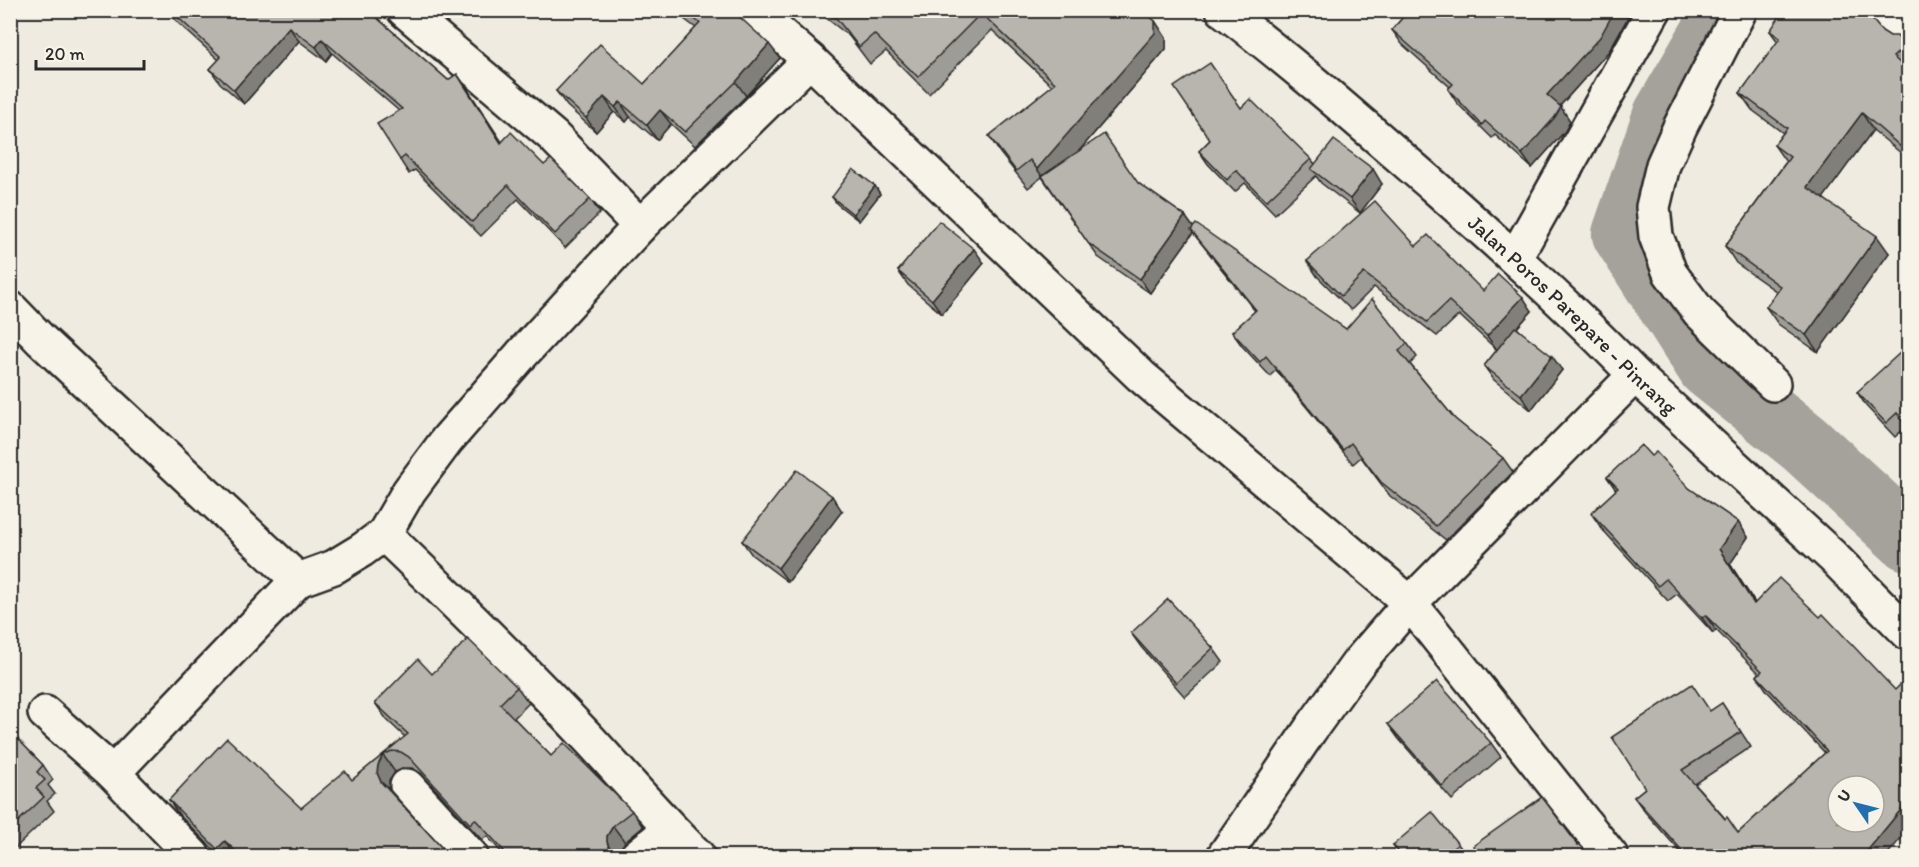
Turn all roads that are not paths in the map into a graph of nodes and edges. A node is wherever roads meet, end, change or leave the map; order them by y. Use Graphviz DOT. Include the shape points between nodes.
graph roads {
  1 [pos="404,10"];
  2 [pos="753,10"];
  3 [pos="1223,10"];
  4 [pos="1654,10"];
  5 [pos="1740,10"];
  6 [pos="1885,10"];
  7 [pos="1908,36"];
  8 [pos="810,60"];
  9 [pos="640,226"];
  10 [pos="1515,258"];
  11 [pos="10,308"];
  12 [pos="1635,375"];
  13 [pos="1773,384"];
  14 [pos="384,534"];
  15 [pos="298,580"];
  16 [pos="1410,603"];
  17 [pos="1908,633"];
  18 [pos="45,712"];
  19 [pos="113,773"];
  20 [pos="407,786"];
  21 [pos="670,829"];
  22 [pos="193,856"];
  23 [pos="471,856"];
  24 [pos="637,856"];
  25 [pos="698,856"];
  26 [pos="1224,856"];
  27 [pos="1611,856"];
  1 -- 9 [label="main road" via="553,136"];
  2 -- 8 [label="main road"];
  3 -- 10 [label="main road, Jalan Poros Parepare - Pinrang"];
  4 -- 10 [label="main road"];
  5 -- 13 [label="main road" via="1663,165 1653,207 1656,236 1670,273 1699,312"];
  6 -- 7 [label="main road"];
  8 -- 9 [label="main road"];
  8 -- 16 [label="main road" via="1141,376"];
  9 -- 14 [label="main road" via="447,440 409,491"];
  10 -- 12 [label="main road, Jalan Poros Parepare - Pinrang"];
  11 -- 15 [label="main road"];
  12 -- 16 [label="main road"];
  12 -- 17 [label="main road, Jalan Poros Parepare - Pinrang" via="1832,556"];
  14 -- 15 [label="main road" via="334,567"];
  14 -- 21 [label="main road" via="479,624"];
  15 -- 19 [label="main road"];
  16 -- 26 [label="main road" via="1359,662"];
  16 -- 27 [label="main road"];
  18 -- 19 [label="main road"];
  19 -- 22 [label="main road"];
  20 -- 23 [label="main road"];
  21 -- 24 [label="main road"];
  21 -- 25 [label="main road"];
}
